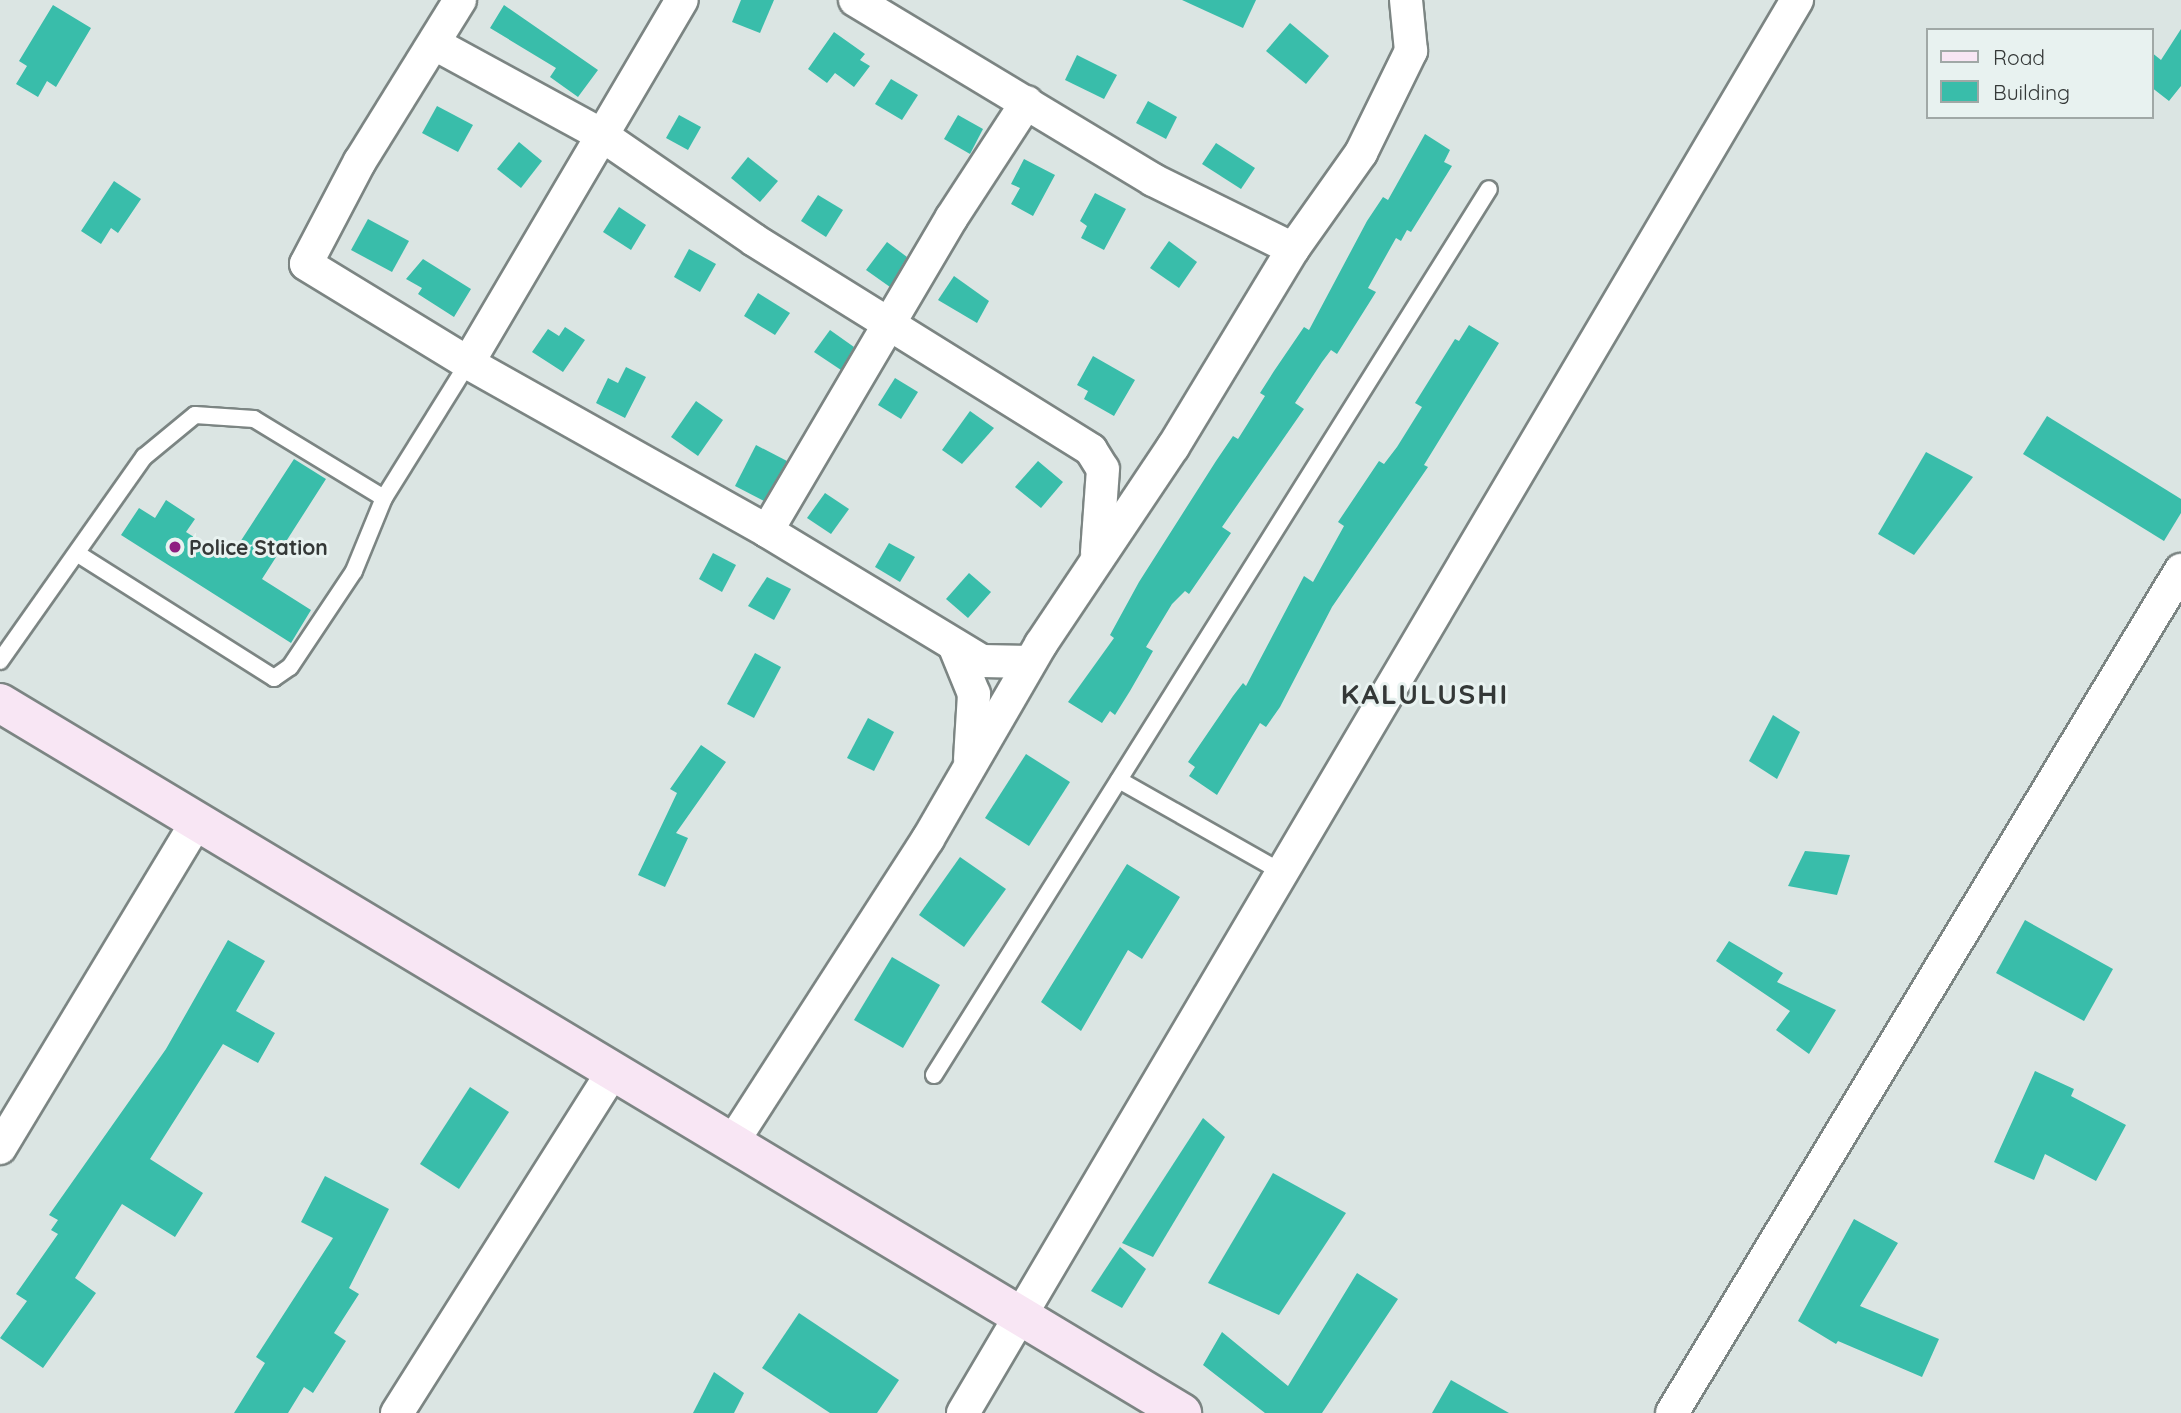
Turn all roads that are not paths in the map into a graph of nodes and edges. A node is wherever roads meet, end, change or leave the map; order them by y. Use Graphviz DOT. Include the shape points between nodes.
graph roads {
  1 [pos="460,0"];
  2 [pos="682,0"];
  3 [pos="855,0"];
  4 [pos="1406,0"];
  5 [pos="1797,0"];
  6 [pos="435,44"];
  7 [pos="1027,102"];
  8 [pos="600,134"];
  9 [pos="1489,189"];
  10 [pos="1293,249"];
  11 [pos="891,323"];
  12 [pos="468,363"];
  13 [pos="384,498"];
  14 [pos="766,531"];
  15 [pos="78,554"];
  16 [pos="1095,562"];
  17 [pos="2181,570"];
  18 [pos="954,645"];
  19 [pos="0,661"];
  20 [pos="1030,662"];
  21 [pos="0,703"];
  22 [pos="969,767"];
  23 [pos="1119,780"];
  24 [pos="197,821"];
  25 [pos="1280,871"];
  26 [pos="613,1071"];
  27 [pos="934,1075"];
  28 [pos="732,1143"];
  29 [pos="0,1148"];
  30 [pos="1021,1317"];
  31 [pos="397,1413"];
  32 [pos="963,1413"];
  33 [pos="1182,1413"];
  34 [pos="1672,1413"];
  1 -- 6 [label="street"];
  2 -- 8 [label="street"];
  3 -- 7 [label="street"];
  4 -- 10 [label="street" via="1411,51 1361,153"];
  5 -- 25 [label="street"];
  6 -- 8 [label="street"];
  6 -- 12 [label="street" via="360,161 306,264"];
  7 -- 10 [label="street" via="1153,180"];
  7 -- 11 [label="street"];
  8 -- 11 [label="street" via="754,240"];
  8 -- 12 [label="street"];
  9 -- 23 [label="lane"];
  10 -- 16 [label="street" via="1173,447"];
  11 -- 14 [label="street"];
  11 -- 16 [label="street" via="1099,457 1103,469 1102,531"];
  12 -- 13 [label="lane"];
  12 -- 14 [label="street"];
  13 -- 15 [label="lane" via="254,419 195,415 144,457"];
  13 -- 15 [label="lane" via="354,571 290,667 274,678"];
  14 -- 18 [label="street"];
  15 -- 19 [label="lane"];
  16 -- 20 [label="street"];
  17 -- 34 [label="street"];
  18 -- 20 [label="street" via="982,662"];
  18 -- 22 [label="street" via="974,694"];
  20 -- 22 [label="street"];
  21 -- 24 [label="street"];
  22 -- 28 [label="street" via="928,839"];
  23 -- 25 [label="lane"];
  23 -- 27 [label="lane"];
  24 -- 26 [label="street"];
  24 -- 29 [label="street"];
  25 -- 30 [label="street"];
  26 -- 28 [label="street"];
  26 -- 31 [label="street"];
  28 -- 30 [label="street"];
  30 -- 32 [label="street"];
  30 -- 33 [label="street"];
}
